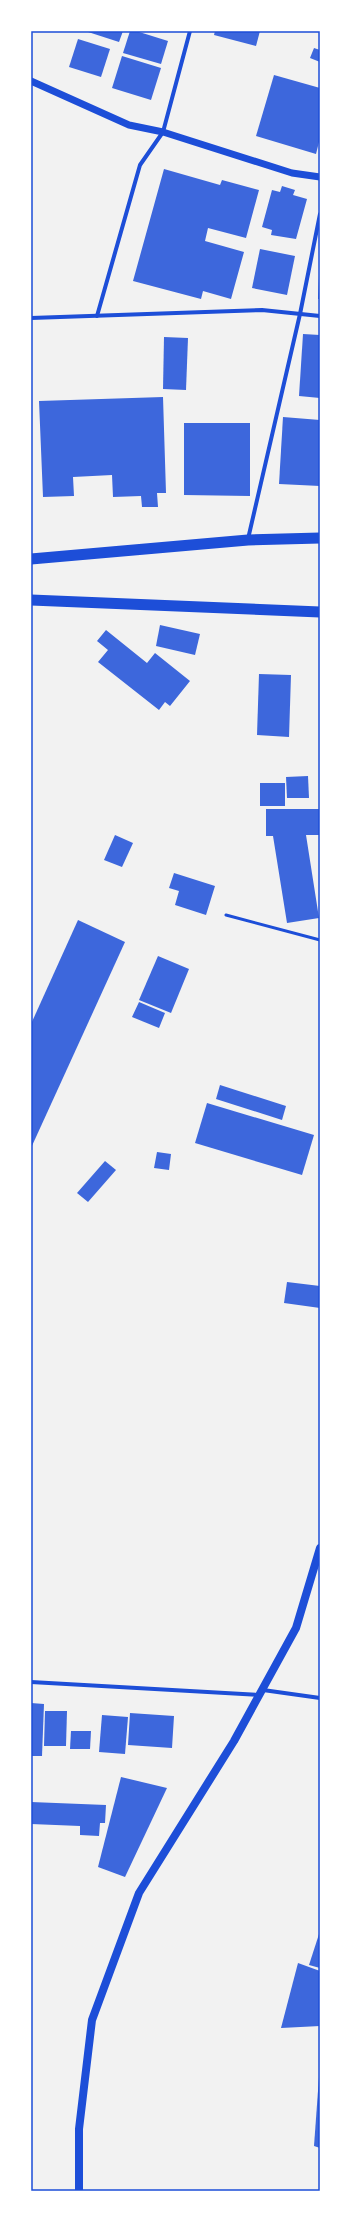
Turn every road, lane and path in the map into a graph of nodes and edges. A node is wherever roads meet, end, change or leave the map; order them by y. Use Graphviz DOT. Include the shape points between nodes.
graph roads {
  1 [pos="190,31"];
  2 [pos="31,81"];
  3 [pos="163,132"];
  4 [pos="320,177"];
  5 [pos="320,214"];
  6 [pos="300,314"];
  7 [pos="97,316"];
  8 [pos="320,316"];
  9 [pos="31,318"];
  10 [pos="320,538"];
  11 [pos="248,540"];
  12 [pos="31,559"];
  13 [pos="31,600"];
  14 [pos="320,612"];
  15 [pos="226,915"];
  16 [pos="320,940"];
  17 [pos="320,1548"];
  18 [pos="31,1682"];
  19 [pos="261,1692"];
  20 [pos="320,1698"];
  21 [pos="80,2191"];
  1 -- 3 [label="street"];
  2 -- 3 [label="street" via="129,124"];
  3 -- 4 [label="street" via="292,173"];
  3 -- 7 [label="street" via="140,165"];
  5 -- 6 [label="street"];
  6 -- 7 [label="street" via="262,310"];
  6 -- 8 [label="street"];
  6 -- 11 [label="street"];
  7 -- 9 [label="street"];
  10 -- 11 [label="highway"];
  11 -- 12 [label="highway"];
  13 -- 14 [label="highway"];
  15 -- 16 [label="lane"];
  17 -- 19 [label="main road" via="296,1628"];
  18 -- 19 [label="street"];
  19 -- 20 [label="street"];
  19 -- 21 [label="main road" via="234,1741 139,1893 92,2020 79,2129"];
}
